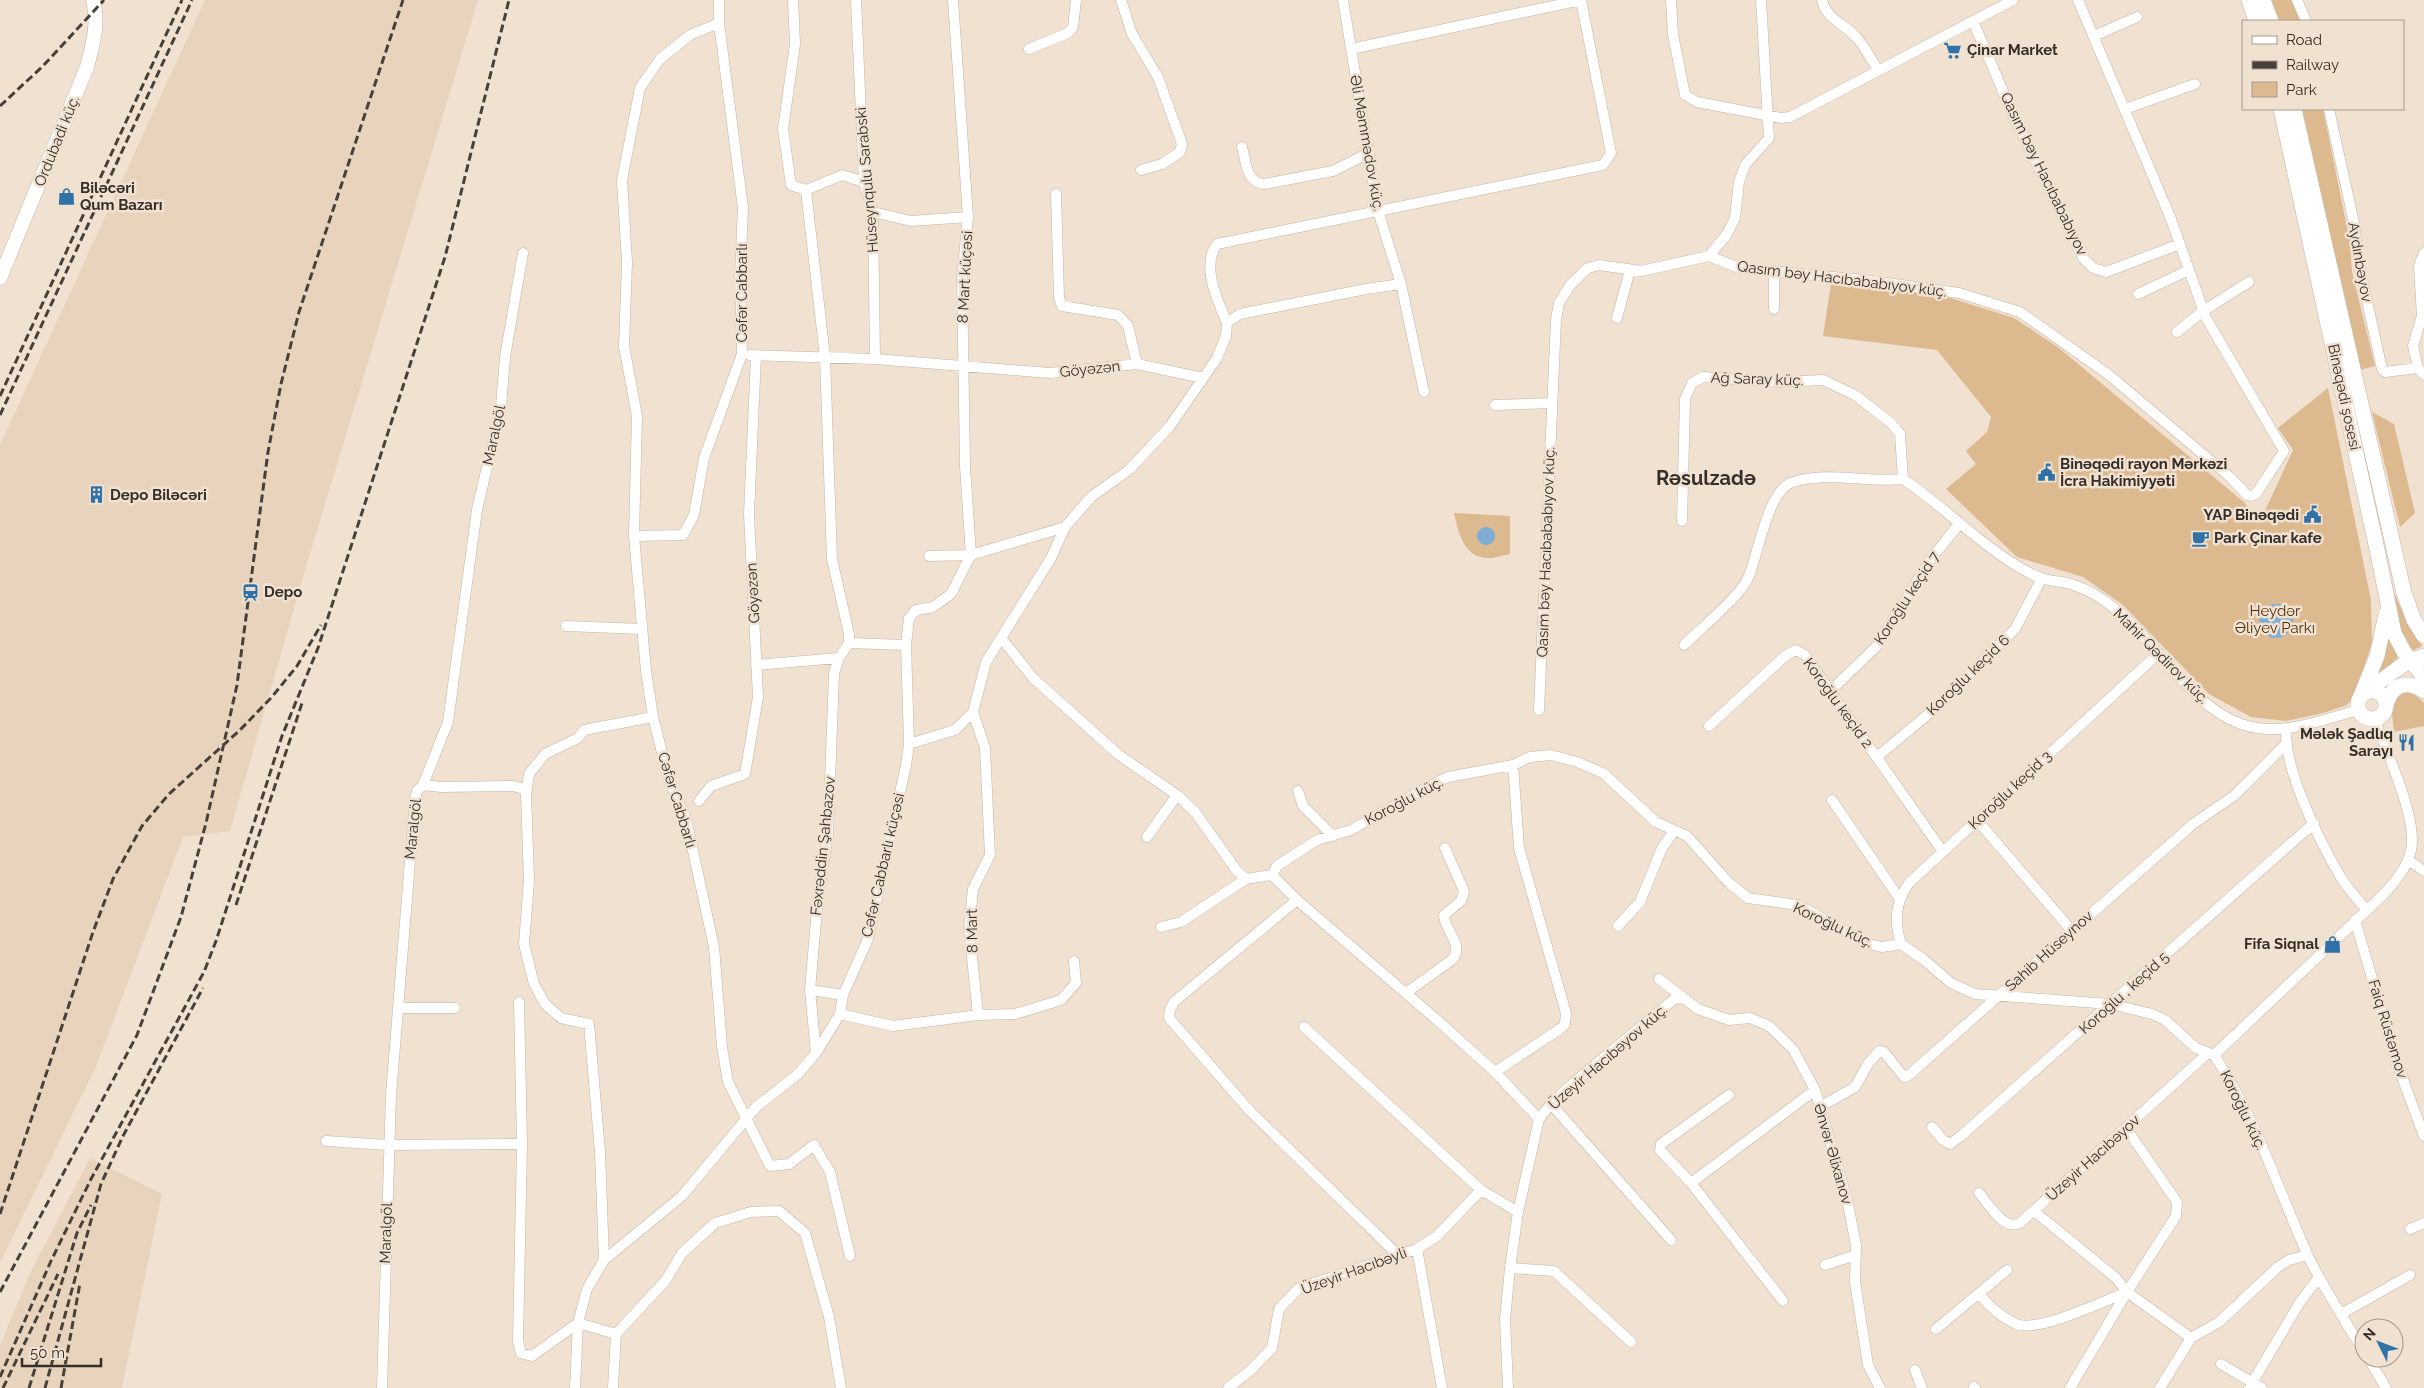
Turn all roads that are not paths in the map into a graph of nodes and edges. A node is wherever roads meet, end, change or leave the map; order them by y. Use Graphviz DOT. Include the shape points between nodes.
graph roads {
  1 [pos="93,0"];
  2 [pos="719,0"];
  3 [pos="793,0"];
  4 [pos="856,0"];
  5 [pos="953,0"];
  6 [pos="1076,0"];
  7 [pos="1121,0"];
  8 [pos="1343,0"];
  9 [pos="1581,0"];
  10 [pos="1672,0"];
  11 [pos="1761,0"];
  12 [pos="1822,0"];
  13 [pos="2013,0"];
  14 [pos="2078,0"];
  15 [pos="2249,0"];
  16 [pos="2263,0"];
  17 [pos="2297,0"];
  18 [pos="2136,17"];
  19 [pos="2256,20"];
  20 [pos="2270,20"];
  21 [pos="2306,20"];
  22 [pos="1973,21"];
  23 [pos="719,23"];
  24 [pos="2094,36"];
  25 [pos="1029,49"];
  26 [pos="1351,49"];
  27 [pos="1878,70"];
  28 [pos="2195,84"];
  29 [pos="2125,109"];
  30 [pos="2281,110"];
  31 [pos="2294,110"];
  32 [pos="2330,110"];
  33 [pos="1768,116"];
  34 [pos="1242,147"];
  35 [pos="1368,153"];
  36 [pos="1141,170"];
  37 [pos="864,182"];
  38 [pos="806,190"];
  39 [pos="1056,194"];
  40 [pos="1378,211"];
  41 [pos="873,212"];
  42 [pos="968,217"];
  43 [pos="2180,244"];
  44 [pos="523,253"];
  45 [pos="2424,253"];
  46 [pos="1709,256"];
  47 [pos="1630,270"];
  48 [pos="2189,270"];
  49 [pos="1774,271"];
  50 [pos="0,278"];
  51 [pos="2249,282"];
  52 [pos="1401,284"];
  53 [pos="2138,294"];
  54 [pos="1774,309"];
  55 [pos="2203,311"];
  56 [pos="1616,318"];
  57 [pos="1227,323"];
  58 [pos="2177,332"];
  59 [pos="742,354"];
  60 [pos="756,355"];
  61 [pos="825,357"];
  62 [pos="875,359"];
  63 [pos="1137,364"];
  64 [pos="962,368"];
  65 [pos="2421,372"];
  66 [pos="1203,378"];
  67 [pos="1424,392"];
  68 [pos="1552,402"];
  69 [pos="1495,405"];
  70 [pos="1903,479"];
  71 [pos="1682,521"];
  72 [pos="1960,523"];
  73 [pos="1065,527"];
  74 [pos="634,536"];
  75 [pos="971,555"];
  76 [pos="929,556"];
  77 [pos="2042,578"];
  78 [pos="2386,600"];
  79 [pos="566,626"];
  80 [pos="642,629"];
  81 [pos="2424,636"];
  82 [pos="1002,639"];
  83 [pos="849,643"];
  84 [pos="906,645"];
  85 [pos="1684,645"];
  86 [pos="2159,653"];
  87 [pos="839,658"];
  88 [pos="2417,658"];
  89 [pos="756,665"];
  90 [pos="2424,677"];
  91 [pos="1830,691"];
  92 [pos="2424,691"];
  93 [pos="2361,700"];
  94 [pos="2386,706"];
  95 [pos="1539,710"];
  96 [pos="973,712"];
  97 [pos="653,717"];
  98 [pos="2374,718"];
  99 [pos="1709,726"];
  100 [pos="2286,729"];
  101 [pos="909,744"];
  102 [pos="2285,745"];
  103 [pos="1877,757"];
  104 [pos="1513,765"];
  105 [pos="423,785"];
  106 [pos="1298,791"];
  107 [pos="526,794"];
  108 [pos="1177,795"];
  109 [pos="1832,800"];
  110 [pos="699,801"];
  111 [pos="1977,820"];
  112 [pos="2314,823"];
  113 [pos="1674,831"];
  114 [pos="1333,836"];
  115 [pos="1147,837"];
  116 [pos="1444,848"];
  117 [pos="1943,852"];
  118 [pos="2408,860"];
  119 [pos="2423,868"];
  120 [pos="1272,875"];
  121 [pos="1246,879"];
  122 [pos="1898,898"];
  123 [pos="1297,900"];
  124 [pos="2366,909"];
  125 [pos="2354,920"];
  126 [pos="1618,926"];
  127 [pos="1161,927"];
  128 [pos="2072,931"];
  129 [pos="1901,944"];
  130 [pos="1074,961"];
  131 [pos="1659,979"];
  132 [pos="810,990"];
  133 [pos="1406,993"];
  134 [pos="843,996"];
  135 [pos="1998,996"];
  136 [pos="1681,997"];
  137 [pos="519,1002"];
  138 [pos="2112,1004"];
  139 [pos="399,1008"];
  140 [pos="455,1008"];
  141 [pos="840,1014"];
  142 [pos="978,1015"];
  143 [pos="1304,1027"];
  144 [pos="816,1053"];
  145 [pos="2210,1054"];
  146 [pos="1494,1072"];
  147 [pos="1815,1090"];
  148 [pos="1729,1095"];
  149 [pos="1551,1104"];
  150 [pos="1820,1107"];
  151 [pos="747,1118"];
  152 [pos="1540,1119"];
  153 [pos="1932,1127"];
  154 [pos="2126,1128"];
  155 [pos="2424,1136"];
  156 [pos="326,1141"];
  157 [pos="522,1144"];
  158 [pos="388,1145"];
  159 [pos="1691,1183"];
  160 [pos="1481,1190"];
  161 [pos="1979,1192"];
  162 [pos="2034,1211"];
  163 [pos="1518,1212"];
  164 [pos="2424,1223"];
  165 [pos="2410,1229"];
  166 [pos="1671,1240"];
  167 [pos="1417,1248"];
  168 [pos="1398,1255"];
  169 [pos="1856,1255"];
  170 [pos="2308,1255"];
  171 [pos="850,1256"];
  172 [pos="604,1260"];
  173 [pos="1826,1265"];
  174 [pos="1510,1268"];
  175 [pos="2008,1270"];
  176 [pos="2410,1275"];
  177 [pos="2319,1277"];
  178 [pos="2127,1292"];
  179 [pos="1980,1295"];
  180 [pos="1783,1301"];
  181 [pos="2341,1314"];
  182 [pos="578,1323"];
  183 [pos="1936,1329"];
  184 [pos="616,1334"];
  185 [pos="2354,1335"];
  186 [pos="2191,1338"];
  187 [pos="1631,1342"];
  188 [pos="2221,1364"];
  189 [pos="2374,1368"];
  190 [pos="1915,1370"];
  191 [pos="2254,1386"];
  192 [pos="382,1388"];
  193 [pos="575,1388"];
  194 [pos="613,1388"];
  195 [pos="841,1388"];
  196 [pos="1228,1388"];
  197 [pos="1442,1388"];
  198 [pos="1508,1388"];
  199 [pos="1880,1388"];
  200 [pos="1922,1388"];
  201 [pos="2070,1388"];
  202 [pos="2160,1388"];
  203 [pos="2386,1388"];
  1 -- 50 [label="main road, Ordubadi küç." via="96,32 87,67"];
  2 -- 23 [label="street, Cəfər Cabbarlı"];
  3 -- 38 [label="street" via="796,44 783,129 791,185"];
  4 -- 37 [label="street, Hüseynqulu Sarabski"];
  5 -- 42 [label="street, 8 Mart küçəsi"];
  6 -- 25 [label="street" via="1073,27 1068,33"];
  7 -- 36 [label="street" via="1132,34 1158,76 1182,144 1180,152 1162,164"];
  8 -- 26 [label="street, Əli Məmmədov küç."];
  9 -- 26 [label="street"];
  9 -- 40 [label="street" via="1611,153 1604,165"];
  10 -- 33 [label="street" via="1673,35 1685,95 1697,102"];
  11 -- 33 [label="street"];
  12 -- 27 [label="street" via="1823,7 1838,23 1856,36"];
  13 -- 22 [label="street"];
  14 -- 24 [label="street"];
  15 -- 19 [label="main road"];
  16 -- 20 [label="main road"];
  17 -- 21 [label="street"];
  18 -- 24 [label="street"];
  22 -- 27 [label="street"];
  22 -- 43 [label="street, Qasım bəy Hacıbababıyov" via="2014,116 2083,258 2093,268 2106,272"];
  23 -- 59 [label="street, Cəfər Cabbarlı" via="743,208 740,276"];
  23 -- 74 [label="street, Cəfər Cabbarlı" via="690,35 660,59 640,88 622,180 627,262 624,346 637,416"];
  24 -- 29 [label="street"];
  26 -- 35 [label="street, Əli Məmmədov küç."];
  27 -- 33 [label="street" via="1790,117"];
  28 -- 29 [label="street"];
  29 -- 43 [label="street"];
  30 -- 78 [label="main road, Binəqədi şosesi"];
  31 -- 81 [label="main road, Binəqədi şosesi" via="2404,593"];
  32 -- 65 [label="street, Aydınbəyov" via="2382,369 2385,372"];
  33 -- 46 [label="street" via="1770,138 1745,165 1739,182 1735,218"];
  34 -- 35 [label="street" via="1251,179 1258,184 1333,171"];
  35 -- 40 [label="street, Əli Məmmədov küç."];
  37 -- 38 [label="street" via="842,175"];
  37 -- 41 [label="street, Hüseynqulu Sarabski"];
  38 -- 61 [label="street"];
  39 -- 63 [label="street" via="1059,298 1062,306 1118,315 1128,326"];
  40 -- 52 [label="street, Əli Məmmədov küç."];
  40 -- 57 [label="street" via="1217,244 1208,264"];
  41 -- 42 [label="street" via="911,221"];
  41 -- 62 [label="street, Hüseynqulu Sarabski"];
  42 -- 64 [label="street, 8 Mart küçəsi" via="962,277"];
  43 -- 48 [label="street"];
  44 -- 105 [label="street, Maralgöl" via="505,357 501,408 477,510 448,722"];
  45 -- 65 [label="street" via="2419,266 2422,316 2413,346"];
  46 -- 47 [label="street, Qasım bəy Hacıbababıyov küç." via="1661,268"];
  46 -- 49 [label="street, Qasım bəy Hacıbababıyov küç." via="1729,266"];
  47 -- 56 [label="street"];
  47 -- 68 [label="street, Qasım bəy Hacıbababıyov küç." via="1600,265 1588,268 1571,284 1559,303"];
  48 -- 53 [label="street"];
  48 -- 55 [label="street"];
  49 -- 54 [label="street"];
  49 -- 55 [label="street, Qasım bəy Hacıbababıyov küç." via="1959,293 2020,312 2109,375 2251,496 2256,494 2284,451"];
  51 -- 55 [label="street"];
  52 -- 57 [label="street" via="1240,314"];
  52 -- 67 [label="street, Əli Məmmədov küç."];
  55 -- 58 [label="street"];
  57 -- 66 [label="street" via="1226,336 1217,358"];
  59 -- 60 [label="street, Göyəzən"];
  59 -- 74 [label="street, Cəfər Cabbarlı" via="704,458 694,515 683,535"];
  60 -- 61 [label="street, Göyəzən"];
  60 -- 89 [label="street, Göyəzən" via="749,514"];
  61 -- 62 [label="street, Göyəzən"];
  61 -- 83 [label="street" via="832,559"];
  62 -- 64 [label="street, Göyəzən"];
  63 -- 64 [label="street, Göyəzən" via="1050,373"];
  63 -- 66 [label="street, Göyəzən"];
  64 -- 75 [label="street, 8 Mart küçəsi"];
  66 -- 73 [label="street" via="1170,426 1130,469 1091,497"];
  68 -- 69 [label="street"];
  68 -- 95 [label="street, Qasım bəy Hacıbababıyov küç."];
  70 -- 71 [label="street, Ağ Saray küç." via="1900,434 1855,395 1823,380 1780,382 1703,377 1692,383 1685,399"];
  70 -- 72 [label="street, Mahir Qədirov küç."];
  70 -- 85 [label="street" via="1881,482 1811,477 1790,482 1778,496 1764,524 1747,582"];
  72 -- 77 [label="street, Mahir Qədirov küç." via="2014,564"];
  72 -- 91 [label="street, Koroğlu keçid 7" via="1930,560 1876,647"];
  73 -- 75 [label="street"];
  73 -- 82 [label="street" via="1051,558"];
  74 -- 80 [label="street, Cəfər Cabbarlı"];
  75 -- 76 [label="street"];
  75 -- 84 [label="street, 8 Mart küçəsi" via="951,594 933,607 916,610 909,618"];
  77 -- 86 [label="street, Mahir Qədirov küç." via="2073,584 2095,594 2121,614"];
  77 -- 103 [label="street, Koroğlu keçid 6" via="2015,629 1938,706"];
  78 -- 88 [label="main road, Binəqədi şosesi" via="2394,632"];
  78 -- 93 [label="main road" via="2381,643"];
  79 -- 80 [label="street"];
  80 -- 97 [label="street, Cəfər Cabbarlı"];
  82 -- 96 [label="street" via="986,662"];
  82 -- 108 [label="street" via="1033,678 1119,755"];
  83 -- 84 [label="street"];
  83 -- 87 [label="street, Fəxrəddin Şahbazov"];
  84 -- 101 [label="street"];
  86 -- 100 [label="street, Mahir Qədirov küç." via="2207,703 2239,724 2264,730"];
  86 -- 111 [label="street, Koroğlu keçid 3"];
  87 -- 89 [label="street"];
  87 -- 132 [label="street, Fəxrəddin Şahbazov" via="834,673 828,835 818,897"];
  88 -- 90 [label="main road, Binəqədi şosesi"];
  88 -- 93 [label="main road"];
  89 -- 110 [label="street, Göyəzən" via="758,697 745,774 711,786"];
  91 -- 99 [label="street, Koroğlu keçid 2" via="1805,655 1796,650 1785,656"];
  91 -- 103 [label="street, Koroğlu keçid 2"];
  92 -- 94 [label="main road" via="2412,685 2401,685 2391,692"];
  93 -- 94 [label="main road" via="2373,690 2385,699"];
  93 -- 98 [label="main road" via="2365,717"];
  93 -- 100 [label="street, Mahir Qədirov küç."];
  94 -- 98 [label="main road" via="2382,714"];
  96 -- 101 [label="street" via="954,730"];
  96 -- 142 [label="street, 8 Mart" via="985,748 990,855 973,889 969,929"];
  97 -- 107 [label="street" via="584,730 578,738 546,754 529,774"];
  97 -- 151 [label="street, Cəfər Cabbarlı" via="669,780 686,819 714,947 728,1082"];
  98 -- 118 [label="street, Üzeyir Hacıbəyov" via="2408,810 2412,836"];
  100 -- 102 [label="street"];
  101 -- 134 [label="street, Cəfər Cabbarlı küçəsi" via="868,939"];
  102 -- 112 [label="street"];
  102 -- 128 [label="street, Sahib Hüseynov" via="2234,795 2193,824"];
  103 -- 117 [label="street, Koroğlu keçid 2"];
  104 -- 113 [label="street, Koroğlu küç." via="1530,757 1550,754 1577,762 1602,773 1656,822"];
  104 -- 114 [label="street, Koroğlu küç." via="1448,778 1351,830"];
  104 -- 146 [label="street" via="1519,848 1566,1013 1565,1024"];
  105 -- 107 [label="street" via="513,786 524,789"];
  105 -- 139 [label="street, Maralgöl" via="415,799"];
  106 -- 114 [label="street" via="1303,806"];
  107 -- 172 [label="street" via="529,880 524,944 534,984 545,1004 561,1018 589,1024 600,1152"];
  108 -- 115 [label="street"];
  108 -- 121 [label="street" via="1195,812"];
  109 -- 122 [label="street"];
  111 -- 117 [label="street, Koroğlu keçid 3"];
  111 -- 128 [label="street"];
  112 -- 124 [label="street" via="2340,877"];
  112 -- 138 [label="street, Koroğlu , keçid 5"];
  113 -- 126 [label="street" via="1662,848 1640,902"];
  113 -- 129 [label="street, Koroğlu küç." via="1686,836 1729,883 1748,898 1798,906 1869,944 1882,947"];
  114 -- 120 [label="street, Koroğlu küç." via="1317,840 1277,866"];
  116 -- 133 [label="street" via="1464,891 1461,902 1444,915 1457,953 1454,959"];
  117 -- 122 [label="street, Koroğlu keçid 3" via="1909,883"];
  118 -- 119 [label="street"];
  118 -- 124 [label="street, Üzeyir Hacıbəyov" via="2394,882"];
  120 -- 121 [label="street"];
  120 -- 123 [label="street"];
  121 -- 127 [label="street" via="1181,922"];
  122 -- 129 [label="street" via="1897,931"];
  123 -- 133 [label="street"];
  123 -- 168 [label="street" via="1175,1001 1169,1018 1249,1110"];
  124 -- 125 [label="street, Üzeyir Hacıbəyov"];
  125 -- 145 [label="street, Üzeyir Hacıbəyov"];
  125 -- 155 [label="street, Faiq Rüstəmov" via="2396,1061"];
  128 -- 135 [label="street, Sahib Hüseynov"];
  129 -- 135 [label="street, Koroğlu küç." via="1951,983 1975,994"];
  130 -- 142 [label="street" via="1076,983 1060,1000 1015,1014"];
  131 -- 136 [label="street, Ənvər Əlixanov"];
  132 -- 134 [label="street"];
  132 -- 144 [label="street, Fəxrəddin Şahbazov"];
  133 -- 146 [label="street"];
  134 -- 141 [label="street, Cəfər Cabbarlı küçəsi"];
  135 -- 138 [label="street, Koroğlu küç."];
  135 -- 150 [label="street, Sahib Hüseynov" via="1909,1075 1904,1077 1884,1052 1879,1051 1855,1087"];
  136 -- 147 [label="street, Ənvər Əlixanov" via="1698,1009 1728,1020 1750,1018 1769,1026 1793,1049"];
  136 -- 149 [label="street, Üzeyir Hacıbəyov küç."];
  137 -- 157 [label="street"];
  138 -- 145 [label="street, Koroğlu küç." via="2165,1020 2187,1042"];
  138 -- 153 [label="street, Koroğlu , keçid 5" via="1950,1144"];
  139 -- 140 [label="street"];
  139 -- 158 [label="street, Maralgöl"];
  141 -- 142 [label="street" via="893,1026"];
  141 -- 144 [label="street, Cəfər Cabbarlı küçəsi"];
  143 -- 160 [label="street"];
  144 -- 151 [label="street, Cəfər Cabbarlı küçəsi" via="798,1074"];
  145 -- 154 [label="street, Üzeyir Hacıbəyov"];
  145 -- 170 [label="street, Koroğlu küç." via="2229,1077"];
  146 -- 152 [label="street"];
  147 -- 150 [label="street, Ənvər Əlixanov"];
  147 -- 159 [label="street"];
  148 -- 159 [label="street" via="1661,1144 1660,1148"];
  149 -- 152 [label="street, Üzeyir Hacıbəyov küç."];
  149 -- 166 [label="street"];
  150 -- 169 [label="street, Ənvər Əlixanov" via="1847,1198"];
  151 -- 171 [label="street, Cəfər Cabbarlı" via="770,1166 789,1164 814,1145 830,1172"];
  151 -- 172 [label="street, Cəfər Cabbarlı küçəsi" via="682,1196"];
  152 -- 163 [label="street, Üzeyir Hacıbəyov küç."];
  154 -- 162 [label="street, Üzeyir Hacıbəyov"];
  154 -- 178 [label="street" via="2178,1202 2176,1216"];
  156 -- 158 [label="street"];
  157 -- 158 [label="street"];
  157 -- 182 [label="street" via="518,1342 521,1353 532,1356"];
  158 -- 192 [label="street, Maralgöl"];
  159 -- 180 [label="street"];
  160 -- 163 [label="street"];
  160 -- 167 [label="street, Üzeyir Hacıbəyli" via="1436,1236"];
  161 -- 162 [label="street, Üzeyir Hacıbəyov" via="2006,1224 2014,1226"];
  162 -- 178 [label="street" via="2116,1278"];
  163 -- 174 [label="street, Üzeyir Hacıbəyov küç."];
  164 -- 165 [label="street"];
  167 -- 168 [label="street, Üzeyir Hacıbəyli"];
  167 -- 197 [label="street"];
  168 -- 196 [label="street, Üzeyir Hacıbəyli" via="1299,1288 1279,1309 1272,1348"];
  169 -- 173 [label="street"];
  169 -- 199 [label="street, Ənvər Əlixanov" via="1855,1282 1868,1366"];
  170 -- 177 [label="street, Koroğlu küç."];
  170 -- 186 [label="street" via="2278,1267 2219,1322"];
  172 -- 182 [label="street, Cəfər Cabbarlı küçəsi" via="587,1289"];
  174 -- 187 [label="street" via="1554,1271"];
  174 -- 198 [label="street, Üzeyir Hacıbəyov küç." via="1505,1319"];
  175 -- 179 [label="street"];
  176 -- 181 [label="street"];
  177 -- 181 [label="street, Koroğlu küç."];
  177 -- 191 [label="street" via="2300,1302"];
  178 -- 179 [label="street" via="2043,1325 2017,1325 1988,1306"];
  178 -- 186 [label="street"];
  178 -- 201 [label="street"];
  179 -- 183 [label="street"];
  181 -- 185 [label="street, Koroğlu küç."];
  182 -- 184 [label="street"];
  182 -- 193 [label="street, Cəfər Cabbarlı küçəsi"];
  184 -- 194 [label="street"];
  184 -- 195 [label="street" via="666,1280 682,1253 715,1223 751,1212 779,1211 805,1233 829,1317"];
  186 -- 202 [label="street"];
  188 -- 191 [label="street"];
  189 -- 203 [label="street"];
  190 -- 200 [label="street"];
}
